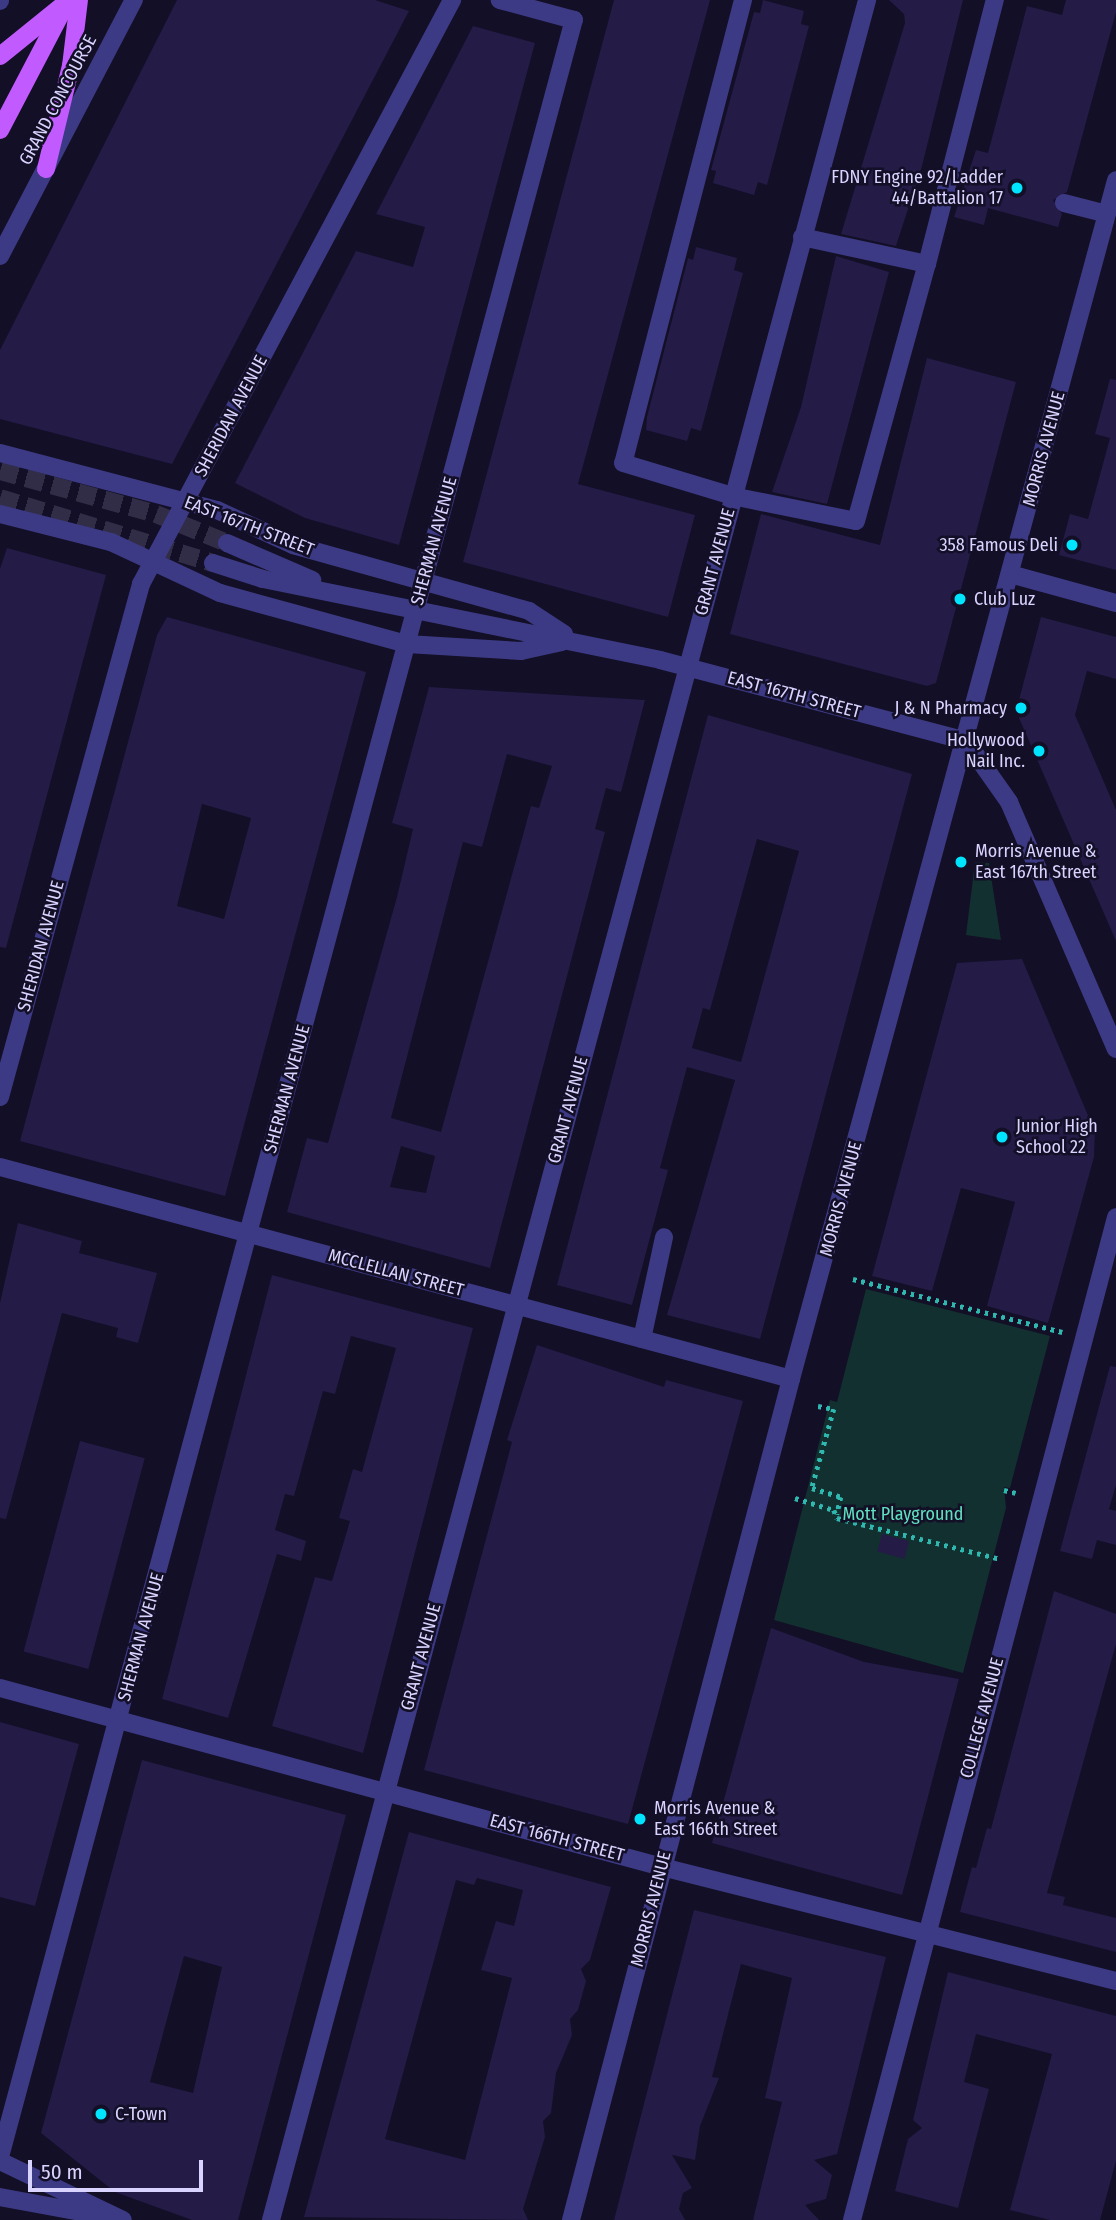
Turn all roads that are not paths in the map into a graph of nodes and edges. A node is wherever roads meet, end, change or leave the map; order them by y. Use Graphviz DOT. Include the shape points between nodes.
graph roads {
  1 [pos="134,0"];
  2 [pos="452,0"];
  3 [pos="500,0"];
  4 [pos="743,0"];
  5 [pos="867,0"];
  6 [pos="995,0"];
  7 [pos="71,1"];
  8 [pos="0,56"];
  9 [pos="0,130"];
  10 [pos="46,169"];
  11 [pos="1116,180"];
  12 [pos="1064,203"];
  13 [pos="1107,214"];
  14 [pos="802,237"];
  15 [pos="0,256"];
  16 [pos="927,264"];
  17 [pos="0,453"];
  18 [pos="732,496"];
  19 [pos="186,500"];
  20 [pos="0,514"];
  21 [pos="227,543"];
  22 [pos="152,562"];
  23 [pos="213,563"];
  24 [pos="1010,574"];
  25 [pos="423,582"];
  26 [pos="337,591"];
  27 [pos="1116,603"];
  28 [pos="415,610"];
  29 [pos="572,640"];
  30 [pos="407,644"];
  31 [pos="686,667"];
  32 [pos="966,741"];
  33 [pos="1116,1049"];
  34 [pos="0,1097"];
  35 [pos="0,1167"];
  36 [pos="1116,1217"];
  37 [pos="248,1233"];
  38 [pos="664,1237"];
  39 [pos="516,1306"];
  40 [pos="642,1339"];
  41 [pos="791,1379"];
  42 [pos="0,1688"];
  43 [pos="119,1720"];
  44 [pos="385,1792"];
  45 [pos="662,1867"];
  46 [pos="925,1933"];
  47 [pos="1116,1981"];
  48 [pos="0,2159"];
  49 [pos="0,2197"];
  50 [pos="122,2220"];
  51 [pos="271,2220"];
  52 [pos="572,2220"];
  53 [pos="852,2220"];
  1 -- 10 [label="street, GRAND CONCOURSE"];
  2 -- 19 [label="street, SHERIDAN AVENUE"];
  3 -- 25 [label="street, SHERMAN AVENUE" via="574,20"];
  4 -- 18 [label="street" via="623,463"];
  5 -- 14 [label="street, GRANT AVENUE"];
  6 -- 16 [label="street"];
  7 -- 8 [label="main road"];
  7 -- 9 [label="main road"];
  7 -- 10 [label="main road" via="71,66"];
  10 -- 15 [label="street, GRAND CONCOURSE"];
  11 -- 13 [label="street, MORRIS AVENUE"];
  12 -- 13 [label="street"];
  13 -- 24 [label="street, MORRIS AVENUE"];
  14 -- 16 [label="street"];
  14 -- 18 [label="street, GRANT AVENUE"];
  16 -- 18 [label="street" via="856,521"];
  17 -- 19 [label="street, EAST 167TH STREET"];
  18 -- 31 [label="street, GRANT AVENUE"];
  19 -- 22 [label="street, SHERIDAN AVENUE"];
  19 -- 25 [label="street, EAST 167TH STREET" via="293,545"];
  20 -- 22 [label="street, EAST 167TH STREET" via="111,542"];
  21 -- 26 [label="street, EAST 167TH STREET"];
  22 -- 30 [label="street, EAST 167TH STREET" via="220,593"];
  22 -- 34 [label="street, SHERIDAN AVENUE" via="132,606"];
  23 -- 26 [label="street, EAST 167TH STREET" via="263,579"];
  24 -- 27 [label="street"];
  24 -- 32 [label="street, MORRIS AVENUE"];
  25 -- 28 [label="street, SHERMAN AVENUE"];
  25 -- 29 [label="street, EAST 167TH STREET" via="529,611"];
  26 -- 28 [label="street, EAST 167TH STREET"];
  28 -- 29 [label="street, EAST 167TH STREET"];
  28 -- 30 [label="street, SHERMAN AVENUE"];
  29 -- 30 [label="street, EAST 167TH STREET" via="522,651"];
  29 -- 31 [label="street, EAST 167TH STREET"];
  30 -- 37 [label="street, SHERMAN AVENUE"];
  31 -- 32 [label="street, EAST 167TH STREET"];
  31 -- 39 [label="street, GRANT AVENUE"];
  32 -- 33 [label="street" via="1009,802"];
  32 -- 41 [label="street, MORRIS AVENUE"];
  35 -- 37 [label="street, MCCLELLAN STREET"];
  36 -- 46 [label="street, COLLEGE AVENUE"];
  37 -- 39 [label="street, MCCLELLAN STREET"];
  37 -- 43 [label="street, SHERMAN AVENUE"];
  38 -- 40 [label="street"];
  39 -- 40 [label="street, MCCLELLAN STREET"];
  39 -- 44 [label="street, GRANT AVENUE"];
  40 -- 41 [label="street, MCCLELLAN STREET"];
  41 -- 45 [label="street, MORRIS AVENUE"];
  42 -- 43 [label="street, EAST 166TH STREET"];
  43 -- 44 [label="street, EAST 166TH STREET"];
  43 -- 48 [label="street, SHERMAN AVENUE"];
  44 -- 45 [label="street, EAST 166TH STREET"];
  44 -- 51 [label="street, GRANT AVENUE"];
  45 -- 46 [label="street, EAST 166TH STREET"];
  45 -- 52 [label="street, MORRIS AVENUE"];
  46 -- 47 [label="street, EAST 166TH STREET"];
  46 -- 53 [label="street, COLLEGE AVENUE"];
  48 -- 50 [label="street"];
  49 -- 50 [label="street"];
}
